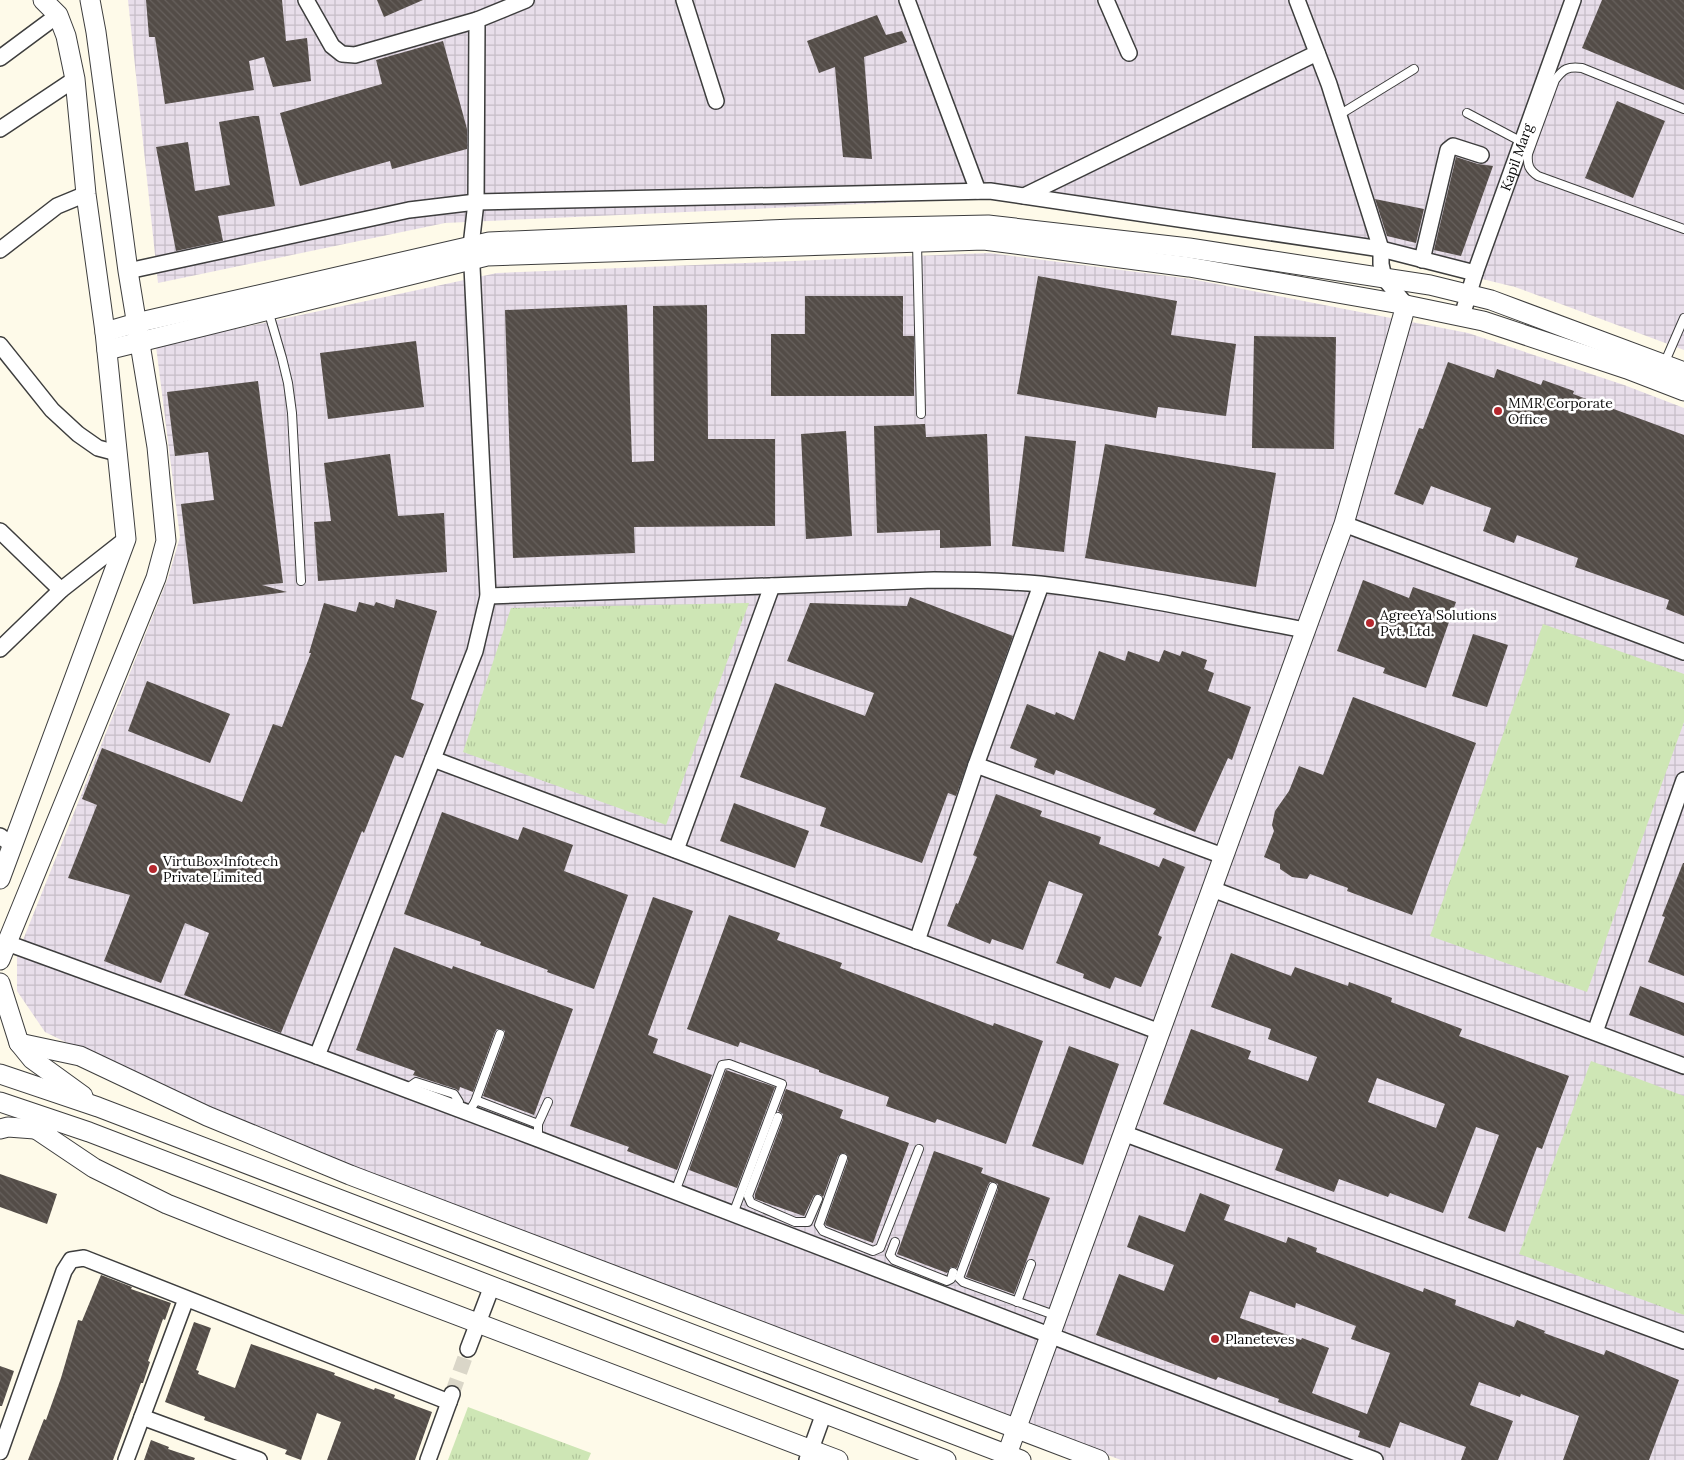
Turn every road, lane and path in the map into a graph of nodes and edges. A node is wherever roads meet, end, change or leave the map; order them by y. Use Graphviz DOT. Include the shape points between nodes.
graph roads {
  1 [pos="43,0"];
  2 [pos="90,0"];
  3 [pos="306,0"];
  4 [pos="526,0"];
  5 [pos="684,0"];
  6 [pos="907,0"];
  7 [pos="1106,0"];
  8 [pos="1297,0"];
  9 [pos="1573,0"];
  10 [pos="504,5"];
  11 [pos="58,14"];
  12 [pos="477,20"];
  13 [pos="1130,53"];
  14 [pos="1317,53"];
  15 [pos="0,58"];
  16 [pos="1414,69"];
  17 [pos="75,79"];
  18 [pos="716,101"];
  19 [pos="1684,108"];
  20 [pos="1467,113"];
  21 [pos="1338,115"];
  22 [pos="0,130"];
  23 [pos="1522,142"];
  24 [pos="1481,155"];
  25 [pos="978,191"];
  26 [pos="86,194"];
  27 [pos="1024,196"];
  28 [pos="476,202"];
  29 [pos="1684,229"];
  30 [pos="917,241"];
  31 [pos="0,250"];
  32 [pos="1381,250"];
  33 [pos="472,253"];
  34 [pos="1422,260"];
  35 [pos="128,271"];
  36 [pos="1475,273"];
  37 [pos="1384,278"];
  38 [pos="1468,293"];
  39 [pos="1406,305"];
  40 [pos="268,310"];
  41 [pos="1462,316"];
  42 [pos="1684,318"];
  43 [pos="138,332"];
  44 [pos="106,341"];
  45 [pos="0,345"];
  46 [pos="1661,372"];
  47 [pos="1684,372"];
  48 [pos="1684,390"];
  49 [pos="921,414"];
  50 [pos="117,454"];
  51 [pos="1344,524"];
  52 [pos="0,531"];
  53 [pos="126,539"];
  54 [pos="301,581"];
  55 [pos="1041,584"];
  56 [pos="772,586"];
  57 [pos="61,590"];
  58 [pos="488,596"];
  59 [pos="1305,630"];
  60 [pos="0,649"];
  61 [pos="1684,652"];
  62 [pos="433,759"];
  63 [pos="976,766"];
  64 [pos="1684,780"];
  65 [pos="6,840"];
  66 [pos="676,850"];
  67 [pos="1223,856"];
  68 [pos="0,879"];
  69 [pos="1212,889"];
  70 [pos="917,941"];
  71 [pos="4,952"];
  72 [pos="0,983"];
  73 [pos="1160,1032"];
  74 [pos="1595,1032"];
  75 [pos="500,1034"];
  76 [pos="19,1043"];
  77 [pos="317,1056"];
  78 [pos="1684,1066"];
  79 [pos="0,1074"];
  80 [pos="0,1102"];
  81 [pos="548,1102"];
  82 [pos="98,1107"];
  83 [pos="467,1108"];
  84 [pos="778,1117"];
  85 [pos="0,1129"];
  86 [pos="36,1129"];
  87 [pos="90,1132"];
  88 [pos="538,1132"];
  89 [pos="1123,1133"];
  90 [pos="919,1149"];
  91 [pos="844,1158"];
  92 [pos="993,1187"];
  93 [pos="675,1192"];
  94 [pos="818,1199"];
  95 [pos="751,1203"];
  96 [pos="739,1217"];
  97 [pos="794,1222"];
  98 [pos="823,1231"];
  99 [pos="789,1236"];
  100 [pos="895,1242"];
  101 [pos="817,1246"];
  102 [pos="873,1251"];
  103 [pos="894,1260"];
  104 [pos="1031,1264"];
  105 [pos="868,1266"];
  106 [pos="953,1272"];
  107 [pos="889,1274"];
  108 [pos="492,1286"];
  109 [pos="944,1288"];
  110 [pos="186,1299"];
  111 [pos="1017,1302"];
  112 [pos="1057,1316"];
  113 [pos="478,1324"];
  114 [pos="1050,1336"];
  115 [pos="1684,1341"];
  116 [pos="468,1349"];
  117 [pos="824,1413"];
  118 [pos="142,1417"];
  119 [pos="1017,1428"];
  120 [pos="0,1452"];
  121 [pos="809,1454"];
  122 [pos="1011,1458"];
  123 [pos="126,1460"];
  124 [pos="259,1460"];
  125 [pos="428,1460"];
  126 [pos="838,1460"];
  127 [pos="946,1460"];
  128 [pos="1099,1460"];
  129 [pos="1375,1460"];
  1 -- 11 [label="street"];
  2 -- 35 [label="street"];
  3 -- 12 [label="street" via="332,46 349,55"];
  4 -- 10 [label="street"];
  5 -- 18 [label="street"];
  6 -- 25 [label="street"];
  7 -- 13 [label="street"];
  8 -- 14 [label="street"];
  9 -- 23 [label="street, Kapil Marg"];
  10 -- 12 [label="street"];
  11 -- 15 [label="street"];
  11 -- 17 [label="street"];
  12 -- 28 [label="street"];
  14 -- 21 [label="street"];
  14 -- 27 [label="street"];
  16 -- 21 [label="lane"];
  17 -- 22 [label="street"];
  17 -- 26 [label="street"];
  19 -- 29 [label="lane" via="1570,66 1555,80 1527,163 1538,176"];
  20 -- 23 [label="lane"];
  21 -- 32 [label="street"];
  23 -- 36 [label="street, Kapil Marg"];
  24 -- 34 [label="street" via="1453,146 1448,150"];
  25 -- 27 [label="street"];
  25 -- 28 [label="street"];
  26 -- 31 [label="street" via="57,206"];
  26 -- 44 [label="street"];
  27 -- 32 [label="street"];
  28 -- 33 [label="street"];
  28 -- 35 [label="street" via="409,210"];
  30 -- 33 [label="street" via="487,256"];
  30 -- 39 [label="street" via="994,241 1189,267"];
  30 -- 49 [label="lane"];
  32 -- 34 [label="street"];
  32 -- 37 [label="street"];
  33 -- 37 [label="street" via="488,242 793,228 988,225 1189,248"];
  33 -- 40 [label="street"];
  33 -- 43 [label="street"];
  33 -- 58 [label="street"];
  34 -- 36 [label="street"];
  35 -- 43 [label="street"];
  36 -- 38 [label="street, Kapil Marg"];
  37 -- 38 [label="street"];
  37 -- 39 [label="street"];
  38 -- 41 [label="street, Kapil Marg"];
  38 -- 46 [label="street"];
  39 -- 41 [label="street"];
  39 -- 51 [label="street"];
  40 -- 43 [label="street"];
  40 -- 54 [label="lane" via="288,383 292,413"];
  41 -- 46 [label="street"];
  42 -- 46 [label="lane"];
  43 -- 44 [label="street"];
  43 -- 71 [label="street" via="156,446 166,542 156,578"];
  44 -- 50 [label="street"];
  45 -- 50 [label="street" via="52,410 98,448"];
  46 -- 47 [label="street"];
  46 -- 48 [label="street"];
  50 -- 53 [label="street"];
  51 -- 59 [label="street"];
  51 -- 61 [label="street"];
  52 -- 57 [label="street"];
  53 -- 57 [label="street"];
  53 -- 65 [label="street"];
  55 -- 56 [label="street" via="934,580"];
  55 -- 59 [label="street"];
  55 -- 63 [label="street"];
  56 -- 58 [label="street"];
  56 -- 66 [label="street"];
  57 -- 60 [label="street"];
  58 -- 62 [label="street" via="475,651"];
  59 -- 67 [label="street"];
  62 -- 66 [label="street"];
  62 -- 77 [label="street"];
  63 -- 67 [label="street"];
  63 -- 70 [label="street"];
  64 -- 74 [label="street"];
  65 -- 68 [label="street"];
  66 -- 70 [label="street"];
  67 -- 69 [label="street"];
  69 -- 73 [label="street"];
  69 -- 74 [label="street"];
  70 -- 73 [label="street"];
  71 -- 77 [label="street"];
  72 -- 76 [label="street"];
  73 -- 89 [label="street"];
  74 -- 78 [label="street"];
  75 -- 83 [label="lane"];
  76 -- 82 [label="street" via="32,1059"];
  76 -- 119 [label="street" via="80,1056 207,1116 350,1175"];
  77 -- 83 [label="street"];
  79 -- 82 [label="street"];
  80 -- 87 [label="street"];
  81 -- 88 [label="lane"];
  82 -- 122 [label="street"];
  83 -- 88 [label="street"];
  84 -- 95 [label="lane" via="748,1196"];
  85 -- 86 [label="street"];
  86 -- 87 [label="street"];
  86 -- 113 [label="street" via="94,1168 167,1204"];
  87 -- 108 [label="street"];
  88 -- 93 [label="street"];
  89 -- 112 [label="street"];
  89 -- 115 [label="street"];
  90 -- 102 [label="lane" via="880,1248"];
  91 -- 98 [label="lane" via="819,1225"];
  92 -- 111 [label="lane" via="959,1278"];
  93 -- 96 [label="street"];
  93 -- 96 [label="lane" via="722,1065 729,1064 772,1080 782,1084"];
  94 -- 97 [label="lane" via="808,1222"];
  95 -- 96 [label="lane"];
  95 -- 97 [label="lane"];
  96 -- 99 [label="street"];
  97 -- 99 [label="lane"];
  98 -- 101 [label="lane"];
  98 -- 102 [label="lane"];
  99 -- 101 [label="street"];
  100 -- 103 [label="lane" via="890,1255"];
  101 -- 105 [label="street"];
  102 -- 105 [label="lane"];
  103 -- 107 [label="lane"];
  103 -- 109 [label="lane"];
  104 -- 111 [label="lane"];
  105 -- 107 [label="street"];
  106 -- 109 [label="lane"];
  107 -- 109 [label="street"];
  108 -- 113 [label="street"];
  108 -- 117 [label="street"];
  109 -- 114 [label="street"];
  110 -- 118 [label="street"];
  110 -- 120 [label="street" via="84,1258 71,1260 64,1271"];
  110 -- 125 [label="street" via="451,1398"];
  111 -- 112 [label="lane"];
  112 -- 114 [label="street"];
  113 -- 116 [label="street"];
  113 -- 121 [label="street"];
  114 -- 119 [label="street"];
  114 -- 129 [label="street"];
  117 -- 121 [label="street"];
  117 -- 127 [label="street"];
  118 -- 123 [label="street"];
  118 -- 124 [label="street"];
  119 -- 122 [label="street"];
  119 -- 128 [label="street"];
  121 -- 126 [label="street"];
}
